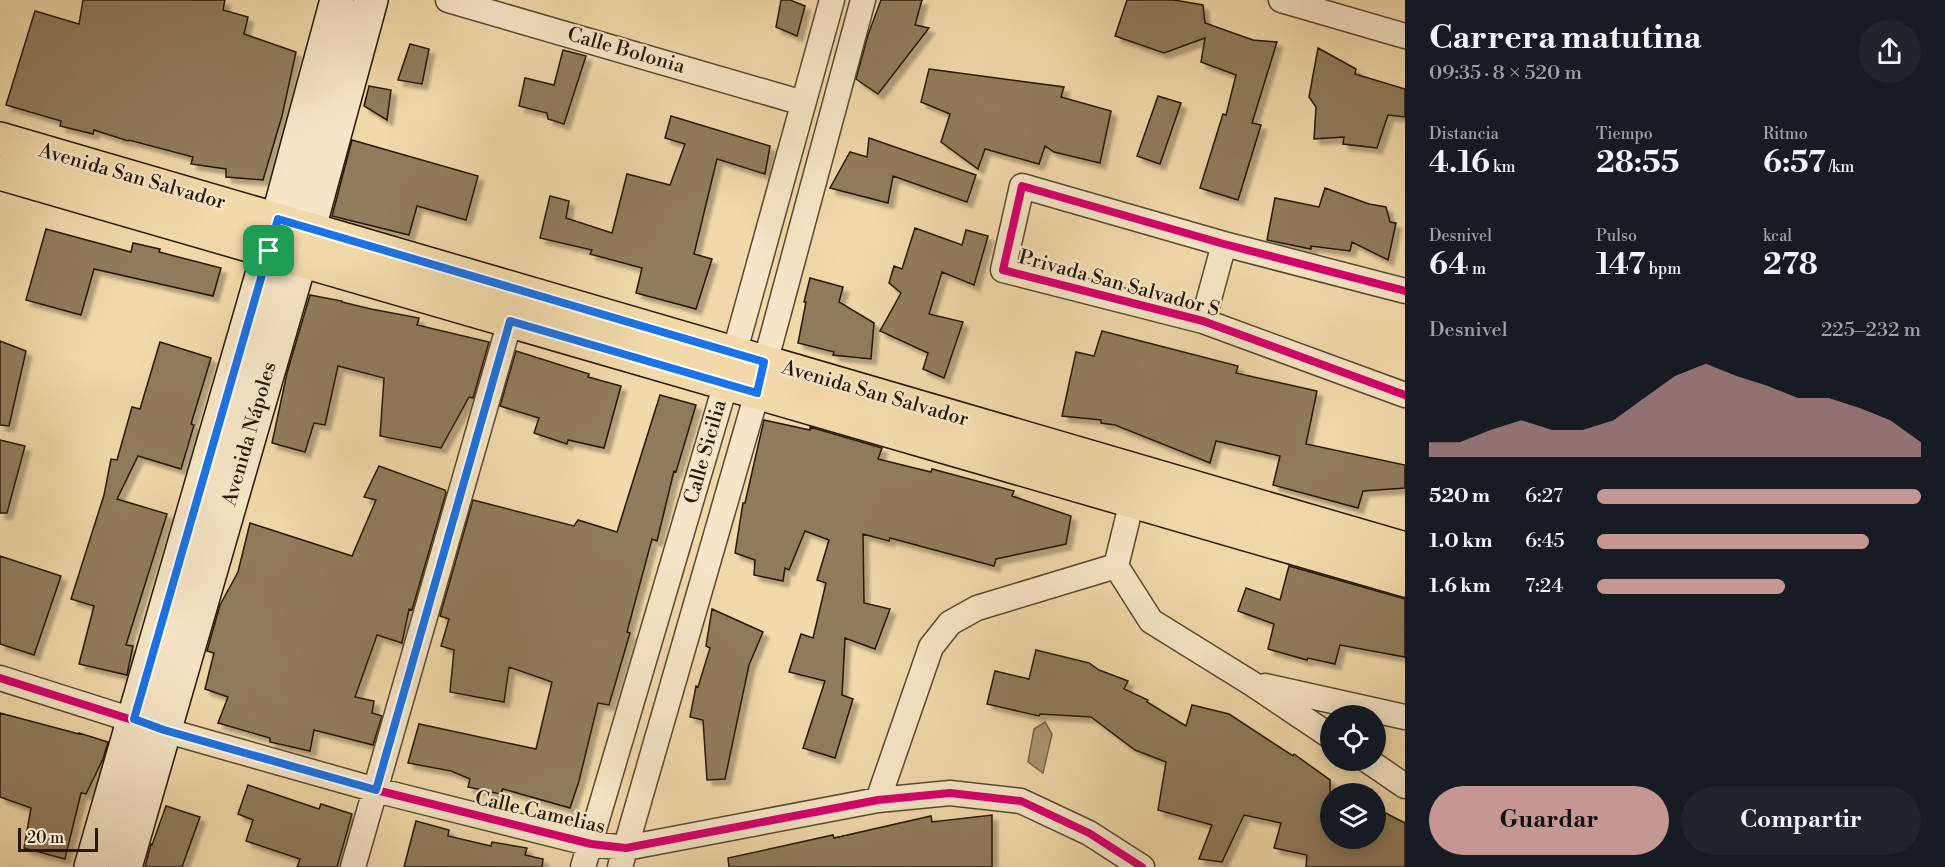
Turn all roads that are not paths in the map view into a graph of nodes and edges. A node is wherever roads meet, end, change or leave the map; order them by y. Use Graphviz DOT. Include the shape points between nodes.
graph roads {
  1 [pos="337,0"];
  2 [pos="371,0"];
  3 [pos="448,0"];
  4 [pos="832,0"];
  5 [pos="863,0"];
  6 [pos="1281,0"];
  7 [pos="1405,36"];
  8 [pos="803,103"];
  9 [pos="1,144"];
  10 [pos="0,173"];
  11 [pos="278,219"];
  12 [pos="309,229"];
  13 [pos="1224,244"];
  14 [pos="269,251"];
  15 [pos="300,261"];
  16 [pos="1405,291"];
  17 [pos="510,321"];
  18 [pos="1203,321"];
  19 [pos="730,368"];
  20 [pos="761,377"];
  21 [pos="1405,395"];
  22 [pos="1132,501"];
  23 [pos="1405,549"];
  24 [pos="1116,566"];
  25 [pos="1405,580"];
  26 [pos="0,678"];
  27 [pos="1251,683"];
  28 [pos="1405,717"];
  29 [pos="134,719"];
  30 [pos="1320,729"];
  31 [pos="164,730"];
  32 [pos="1383,771"];
  33 [pos="1405,786"];
  34 [pos="376,790"];
  35 [pos="878,800"];
  36 [pos="591,844"];
  37 [pos="623,857"];
  38 [pos="92,867"];
  39 [pos="125,867"];
  40 [pos="353,867"];
  41 [pos="583,867"];
  42 [pos="1142,867"];
  1 -- 11 [label="main road, Avenida Nápoles"];
  2 -- 12 [label="main road, Avenida Nápoles"];
  3 -- 8 [label="street, Calle Bolonia"];
  4 -- 8 [label="street, Calle Sicilia"];
  5 -- 20 [label="street, Calle Sicilia"];
  6 -- 7 [label="street"];
  8 -- 19 [label="street, Calle Sicilia"];
  9 -- 11 [label="main road, Avenida San Salvador"];
  10 -- 14 [label="main road, Avenida San Salvador"];
  11 -- 12 [label="main road, Avenida San Salvador"];
  11 -- 14 [label="main road, Avenida Nápoles"];
  12 -- 15 [label="main road, Avenida Nápoles"];
  12 -- 19 [label="main road, Avenida San Salvador"];
  13 -- 16 [label="street"];
  13 -- 18 [label="street"];
  13 -- 18 [label="street, Privada San Salvador S" via="1022,186 1003,270"];
  14 -- 15 [label="main road, Avenida San Salvador"];
  14 -- 29 [label="main road, Avenida Nápoles"];
  15 -- 17 [label="main road, Avenida San Salvador"];
  15 -- 31 [label="main road, Avenida Nápoles"];
  17 -- 19 [label="main road, Avenida San Salvador"];
  17 -- 34 [label="street"];
  18 -- 21 [label="street, Privada San Salvador S"];
  19 -- 20 [label="main road, Avenida San Salvador"];
  19 -- 36 [label="street, Calle Sicilia"];
  20 -- 22 [label="main road, Avenida San Salvador"];
  20 -- 23 [label="main road, Avenida San Salvador"];
  20 -- 37 [label="street, Calle Sicilia"];
  22 -- 24 [label="street"];
  22 -- 25 [label="main road, Avenida San Salvador"];
  24 -- 27 [label="street" via="1151,621"];
  24 -- 35 [label="street" via="977,608 950,623 931,647"];
  26 -- 29 [label="street, Calle Camelias"];
  27 -- 28 [label="street"];
  27 -- 30 [label="street"];
  29 -- 31 [label="street, Calle Camelias"];
  29 -- 38 [label="main road, Avenida Nápoles"];
  31 -- 34 [label="street, Calle Camelias"];
  31 -- 39 [label="main road, Avenida Nápoles"];
  32 -- 33 [label="street"];
  34 -- 36 [label="street, Calle Camelias"];
  34 -- 40 [label="street"];
  35 -- 37 [label="street, Calle Camelias"];
  35 -- 42 [label="street, Calle Camelias" via="950,793 1022,801 1089,833"];
  36 -- 37 [label="street, Calle Camelias"];
  36 -- 41 [label="street, Calle Sicilia"];
}
